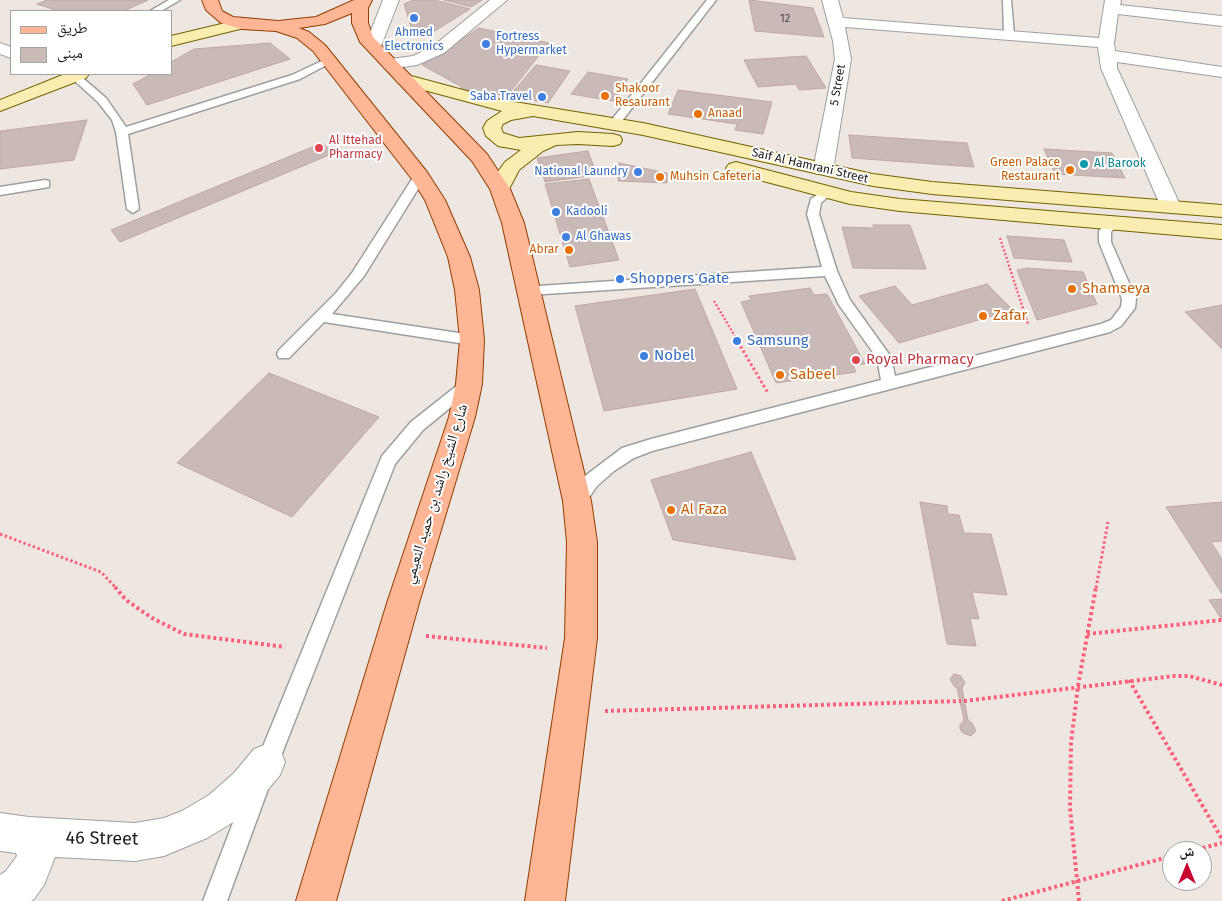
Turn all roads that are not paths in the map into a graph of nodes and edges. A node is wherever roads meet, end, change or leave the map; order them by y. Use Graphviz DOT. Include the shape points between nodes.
graph roads {
  1 [pos="176,0"];
  2 [pos="364,0"];
  3 [pos="391,0"];
  4 [pos="499,0"];
  5 [pos="712,0"];
  6 [pos="830,0"];
  7 [pos="1007,0"];
  8 [pos="1113,4"];
  9 [pos="157,10"];
  10 [pos="195,14"];
  11 [pos="836,22"];
  12 [pos="1222,22"];
  13 [pos="242,24"];
  14 [pos="278,26"];
  15 [pos="1008,35"];
  16 [pos="172,41"];
  17 [pos="1106,49"];
  18 [pos="329,61"];
  19 [pos="389,63"];
  20 [pos="1222,72"];
  21 [pos="38,75"];
  22 [pos="77,75"];
  23 [pos="0,90"];
  24 [pos="0,106"];
  25 [pos="534,112"];
  26 [pos="614,124"];
  27 [pos="122,132"];
  28 [pos="553,140"];
  29 [pos="823,170"];
  30 [pos="420,176"];
  31 [pos="46,184"];
  32 [pos="500,189"];
  33 [pos="0,191"];
  34 [pos="827,192"];
  35 [pos="1171,207"];
  36 [pos="133,209"];
  37 [pos="1222,211"];
  38 [pos="1113,223"];
  39 [pos="1222,232"];
  40 [pos="830,271"];
  41 [pos="529,290"];
  42 [pos="321,317"];
  43 [pos="472,340"];
  44 [pos="284,354"];
  45 [pos="469,384"];
  46 [pos="890,384"];
  47 [pos="577,500"];
  48 [pos="267,762"];
  49 [pos="14,834"];
  50 [pos="0,898"];
  51 [pos="215,901"];
  52 [pos="316,901"];
  53 [pos="545,901"];
  1 -- 9 [label="lane"];
  2 -- 14 [label="main road" via="319,21"];
  2 -- 19 [label="main road" via="360,8 360,23 366,39"];
  3 -- 19 [label="street"];
  4 -- 19 [label="street" via="438,50 417,60"];
  5 -- 26 [label="lane"];
  6 -- 11 [label="street, 5 Street"];
  7 -- 15 [label="lane"];
  8 -- 12 [label="street"];
  8 -- 17 [label="street"];
  10 -- 13 [label="main road" via="222,17"];
  11 -- 15 [label="street"];
  11 -- 29 [label="street, 5 Street" via="843,59"];
  13 -- 14 [label="main road"];
  13 -- 16 [label="street"];
  14 -- 18 [label="main road, شارع الشيخ راشد بن حميد النعيمي" via="312,41"];
  15 -- 17 [label="street"];
  17 -- 20 [label="street"];
  17 -- 35 [label="street" via="1114,82"];
  18 -- 27 [label="lane" via="296,77"];
  18 -- 30 [label="main road, شارع الشيخ راشد بن حميد النعيمي"];
  19 -- 25 [label="street, Saif Al Hamrani Street" via="447,92"];
  19 -- 32 [label="main road" via="480,158"];
  21 -- 23 [label="street"];
  22 -- 24 [label="street"];
  22 -- 27 [label="lane" via="111,109"];
  25 -- 26 [label="street, Saif Al Hamrani Street"];
  25 -- 28 [label="street" via="513,113 496,120 492,128 495,136 505,142 519,144"];
  26 -- 29 [label="street, Saif Al Hamrani Street"];
  27 -- 36 [label="lane"];
  28 -- 32 [label="street, Saif Al Hamrani Street" via="523,156 504,177"];
  28 -- 34 [label="street, Saif Al Hamrani Street" via="613,140 673,152"];
  29 -- 35 [label="street, Saif Al Hamrani Street" via="932,188"];
  30 -- 42 [label="lane" via="357,276"];
  30 -- 43 [label="main road, شارع الشيخ راشد بن حميد النعيمي" via="449,227 459,257 467,290"];
  31 -- 33 [label="lane"];
  32 -- 41 [label="main road" via="513,223"];
  34 -- 38 [label="street, Saif Al Hamrani Street" via="900,205"];
  34 -- 40 [label="lane" via="816,202 813,214"];
  35 -- 37 [label="street, Saif Al Hamrani Street"];
  38 -- 39 [label="street, Saif Al Hamrani Street"];
  38 -- 46 [label="lane" via="1104,236 1128,294 1128,308 1124,316 1106,328"];
  40 -- 41 [label="lane"];
  40 -- 46 [label="lane" via="844,302 884,357"];
  41 -- 47 [label="main road"];
  42 -- 43 [label="lane"];
  42 -- 44 [label="lane"];
  43 -- 45 [label="main road, شارع الشيخ راشد بن حميد النعيمي"];
  45 -- 48 [label="lane" via="417,426 388,461"];
  45 -- 52 [label="main road, شارع الشيخ راشد بن حميد النعيمي" via="452,452 403,603"];
  46 -- 47 [label="lane" via="628,453 591,481"];
  47 -- 53 [label="main road" via="582,542 581,638"];
  48 -- 49 [label="street, 46 Street" via="222,808 194,826 164,837 134,842"];
  48 -- 51 [label="lane"];
  49 -- 50 [label="street" via="35,845 36,858 20,885"];
}
